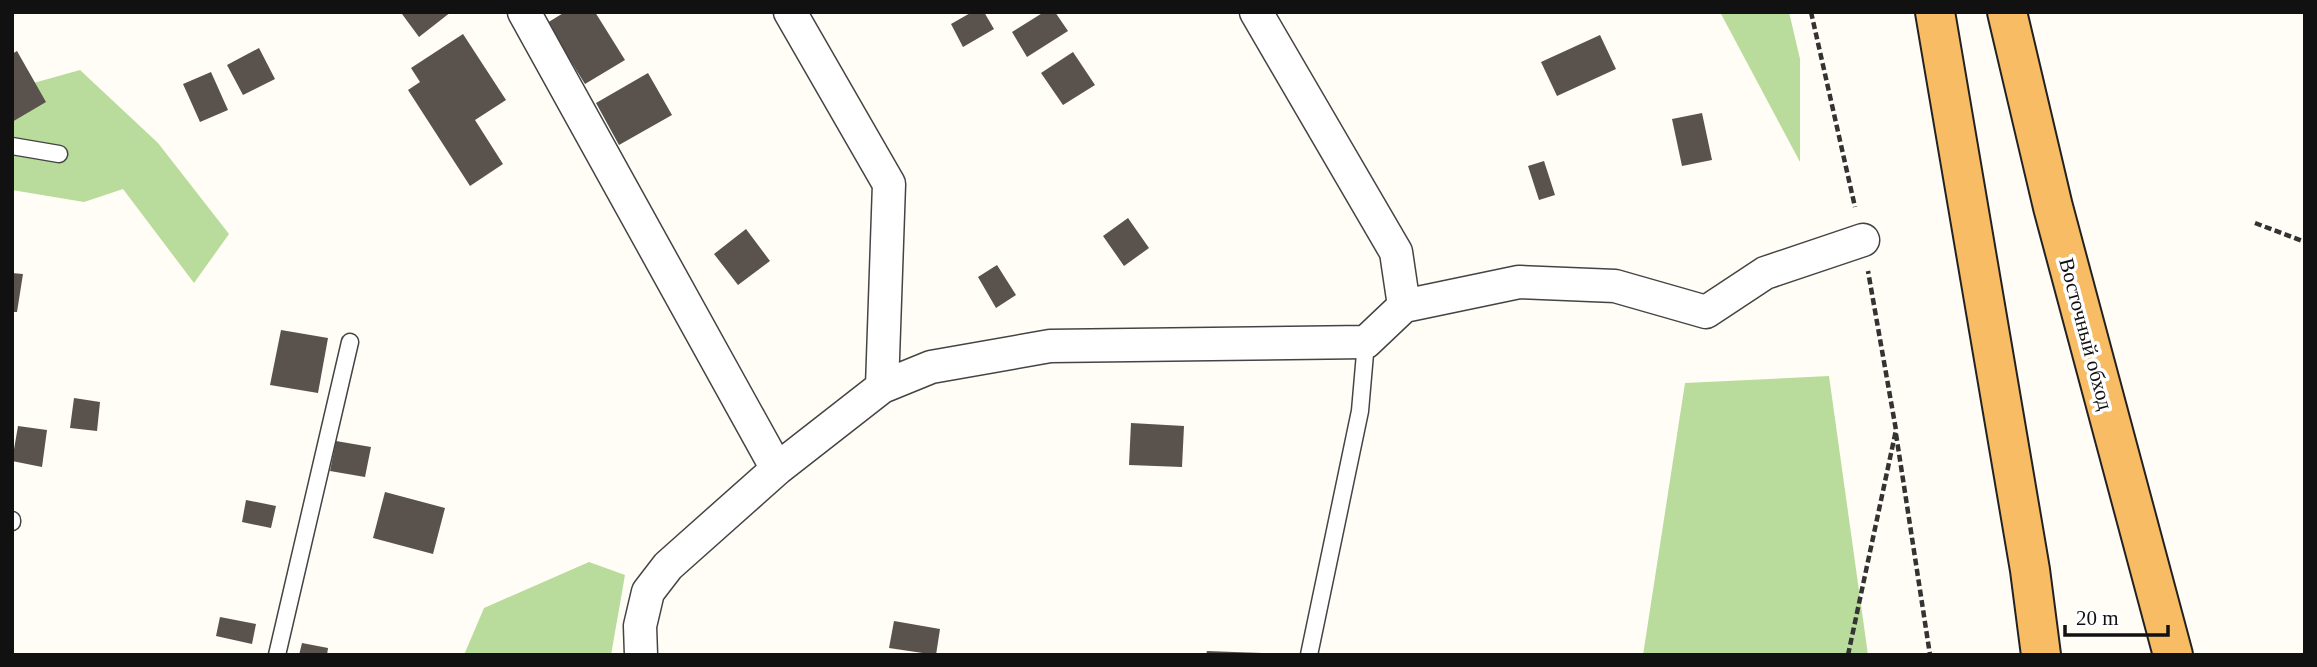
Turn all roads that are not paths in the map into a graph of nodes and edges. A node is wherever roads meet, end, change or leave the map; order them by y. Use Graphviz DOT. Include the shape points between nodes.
graph roads {
  1 [pos="524,12"];
  2 [pos="790,12"];
  3 [pos="1256,12"];
  4 [pos="1935,12"];
  5 [pos="2007,12"];
  6 [pos="12,146"];
  7 [pos="59,154"];
  8 [pos="1863,240"];
  9 [pos="1404,306"];
  10 [pos="350,342"];
  11 [pos="1366,342"];
  12 [pos="882,387"];
  13 [pos="777,469"];
  14 [pos="277,655"];
  15 [pos="641,655"];
  16 [pos="1309,655"];
  17 [pos="2041,655"];
  18 [pos="2173,655"];
  1 -- 13 [label="street"];
  2 -- 12 [label="street" via="889,184"];
  3 -- 9 [label="street" via="1396,252"];
  4 -- 17 [label="highway" via="2031,570"];
  5 -- 18 [label="highway, Восточный обход" via="2053,207"];
  6 -- 7 [label="lane"];
  8 -- 9 [label="street" via="1765,273 1706,312 1615,286 1518,282"];
  9 -- 11 [label="street"];
  10 -- 14 [label="lane"];
  11 -- 12 [label="street" via="1050,346 931,367"];
  11 -- 16 [label="lane" via="1360,411"];
  12 -- 13 [label="street"];
  13 -- 15 [label="street" via="668,566 648,592 640,626"];
}
